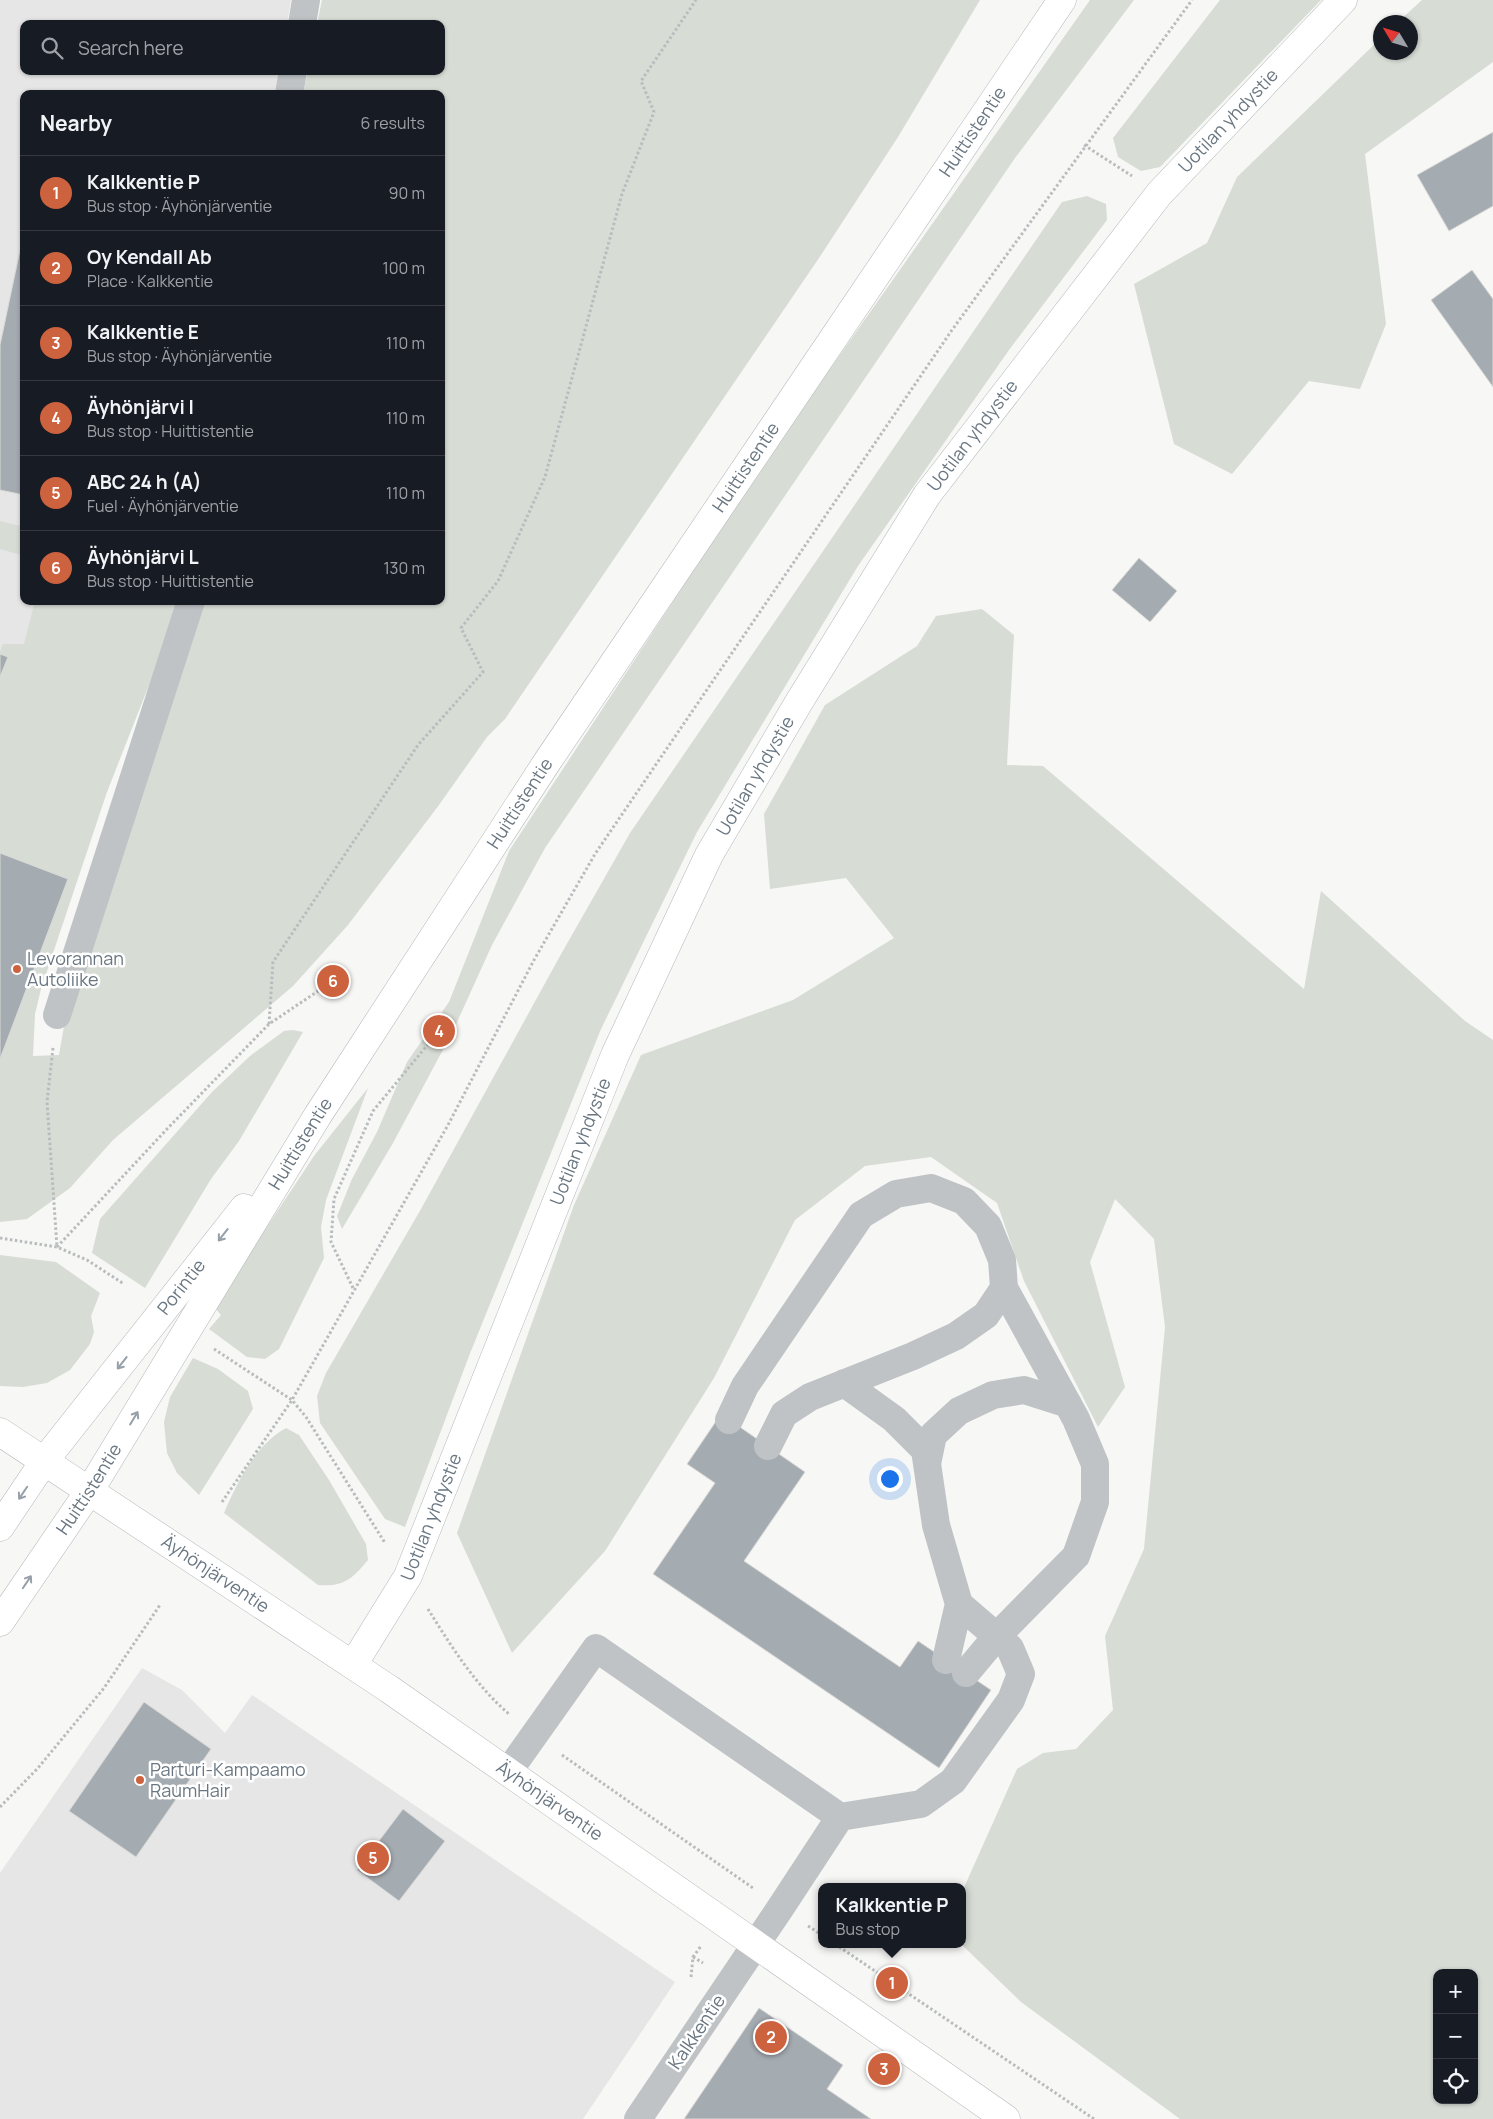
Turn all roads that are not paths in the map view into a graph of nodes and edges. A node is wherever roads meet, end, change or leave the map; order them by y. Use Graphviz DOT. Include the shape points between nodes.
graph roads {
  1 [pos="306,0"];
  2 [pos="1062,0"];
  3 [pos="1343,0"];
  4 [pos="303,20"];
  5 [pos="292,75"];
  6 [pos="289,90"];
  7 [pos="190,605"];
  8 [pos="57,1015"];
  9 [pos="318,1115"];
  10 [pos="1004,1288"];
  11 [pos="844,1383"];
  12 [pos="1068,1404"];
  13 [pos="729,1420"];
  14 [pos="0,1432"];
  15 [pos="768,1446"];
  16 [pos="45,1460"];
  17 [pos="927,1464"];
  18 [pos="90,1490"];
  19 [pos="0,1527"];
  20 [pos="959,1604"];
  21 [pos="0,1622"];
  22 [pos="997,1636"];
  23 [pos="353,1664"];
  24 [pos="508,1772"];
  25 [pos="840,1816"];
  26 [pos="755,1944"];
  27 [pos="638,2119"];
  28 [pos="1006,2119"];
  1 -- 4 [label="street"];
  2 -- 9 [label="main road, Huittistentie" via="553,754"];
  3 -- 23 [label="main road, Uotilan yhdystie" via="1159,194 927,495 708,855 615,1055 408,1576"];
  5 -- 6 [label="street"];
  7 -- 8 [label="street"];
  9 -- 16 [label="main road, Porintie, one-way"];
  18 -- 9 [label="main road, Huittistentie, one-way"];
  10 -- 11 [label="street" via="986,1315 956,1336"];
  10 -- 12 [label="street"];
  10 -- 13 [label="street" via="1002,1260 988,1226 964,1201 931,1188 896,1194 861,1214 745,1386"];
  11 -- 15 [label="street" via="810,1397 784,1414"];
  11 -- 17 [label="street" via="894,1419 925,1450"];
  12 -- 17 [label="street" via="1024,1390 994,1395 960,1411 933,1436"];
  12 -- 22 [label="street" via="1095,1464 1095,1502 1076,1556"];
  14 -- 16 [label="main road, Äyhönjärventie"];
  16 -- 18 [label="main road, Äyhönjärventie"];
  16 -- 19 [label="main road, one-way"];
  17 -- 20 [label="street" via="936,1526"];
  21 -- 18 [label="main road, Huittistentie, one-way"];
  18 -- 23 [label="main road, Äyhönjärventie"];
  20 -- 22 [label="street"];
  20 -- 22 [label="street" via="956,1666"];
  22 -- 25 [label="street" via="1010,1648 1021,1674 1011,1700 953,1781 921,1804"];
  23 -- 24 [label="main road, Äyhönjärventie"];
  24 -- 25 [label="street" via="596,1648"];
  24 -- 26 [label="main road, Äyhönjärventie"];
  25 -- 26 [label="street, Kalkkentie"];
  26 -- 27 [label="street, Kalkkentie"];
  26 -- 28 [label="main road, Äyhönjärventie"];
}
